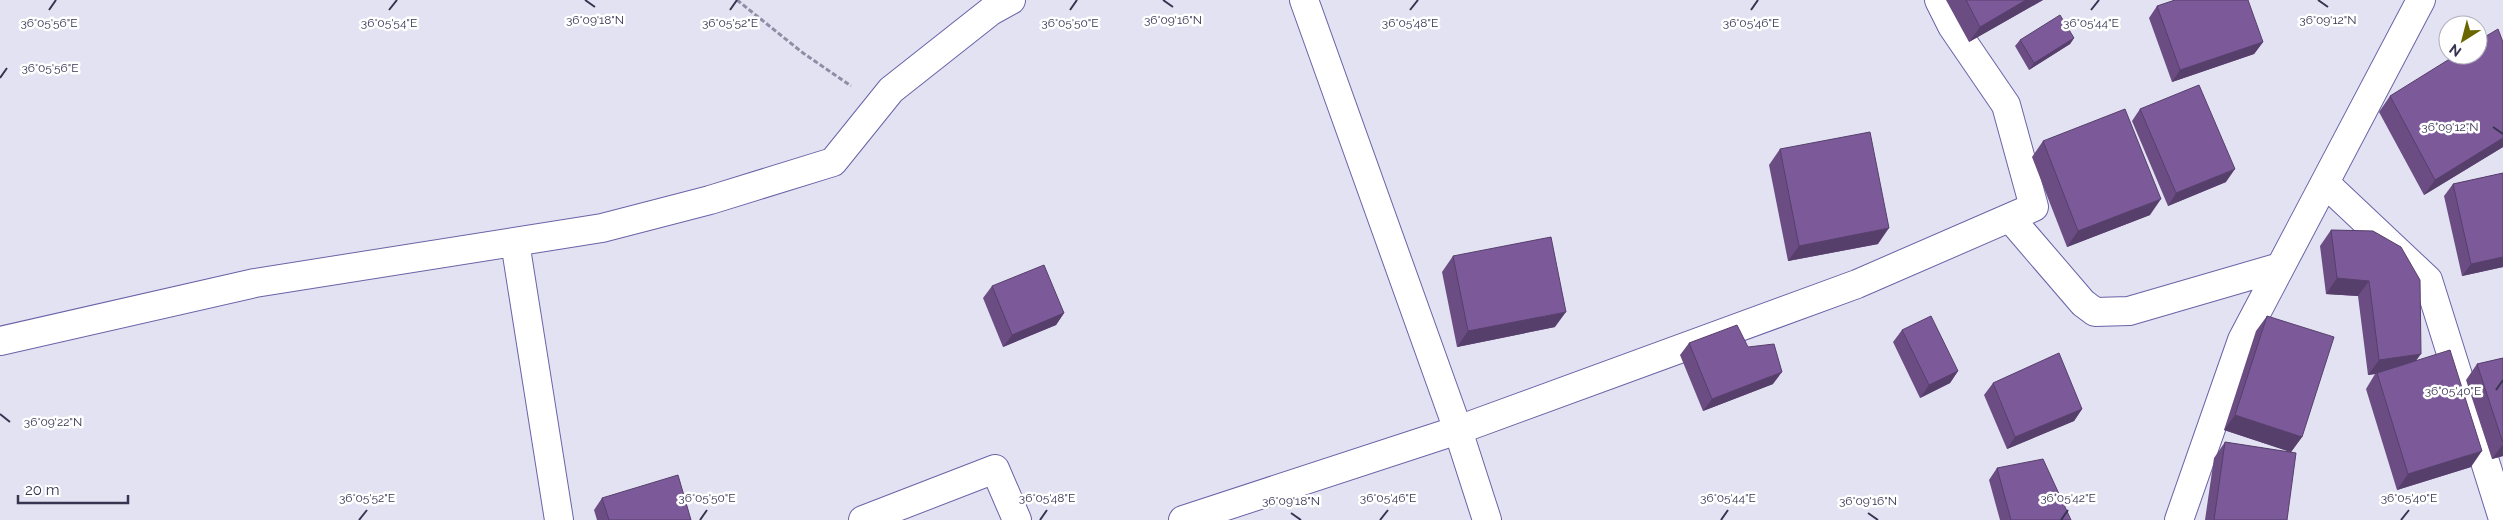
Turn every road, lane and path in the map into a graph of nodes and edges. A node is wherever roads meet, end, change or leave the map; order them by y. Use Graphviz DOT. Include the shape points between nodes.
graph roads {
  1 [pos="737,0"];
  2 [pos="1011,0"];
  3 [pos="1304,0"];
  4 [pos="1939,0"];
  5 [pos="2421,0"];
  6 [pos="879,104"];
  7 [pos="2324,183"];
  8 [pos="2010,218"];
  9 [pos="515,242"];
  10 [pos="2280,267"];
  11 [pos="0,340"];
  12 [pos="1458,430"];
  13 [pos="2503,519"];
  14 [pos="559,520"];
  15 [pos="863,520"];
  16 [pos="1017,520"];
  17 [pos="1183,520"];
  18 [pos="1487,520"];
  19 [pos="2179,520"];
  1 -- 6 [label="path" via="803,53"];
  2 -- 6 [label="street" via="983,17 891,90"];
  3 -- 12 [label="street"];
  4 -- 8 [label="street" via="1952,26 2006,105 2034,207"];
  5 -- 7 [label="street"];
  6 -- 9 [label="street" via="833,162 710,200 602,228"];
  7 -- 10 [label="street"];
  7 -- 13 [label="street" via="2428,280"];
  8 -- 10 [label="street" via="2083,303 2096,312 2129,311"];
  8 -- 12 [label="street" via="1856,284"];
  9 -- 11 [label="street" via="255,283"];
  9 -- 14 [label="street"];
  10 -- 19 [label="street" via="2242,340"];
  12 -- 17 [label="street"];
  12 -- 18 [label="street"];
  15 -- 16 [label="street" via="995,469"];
}
